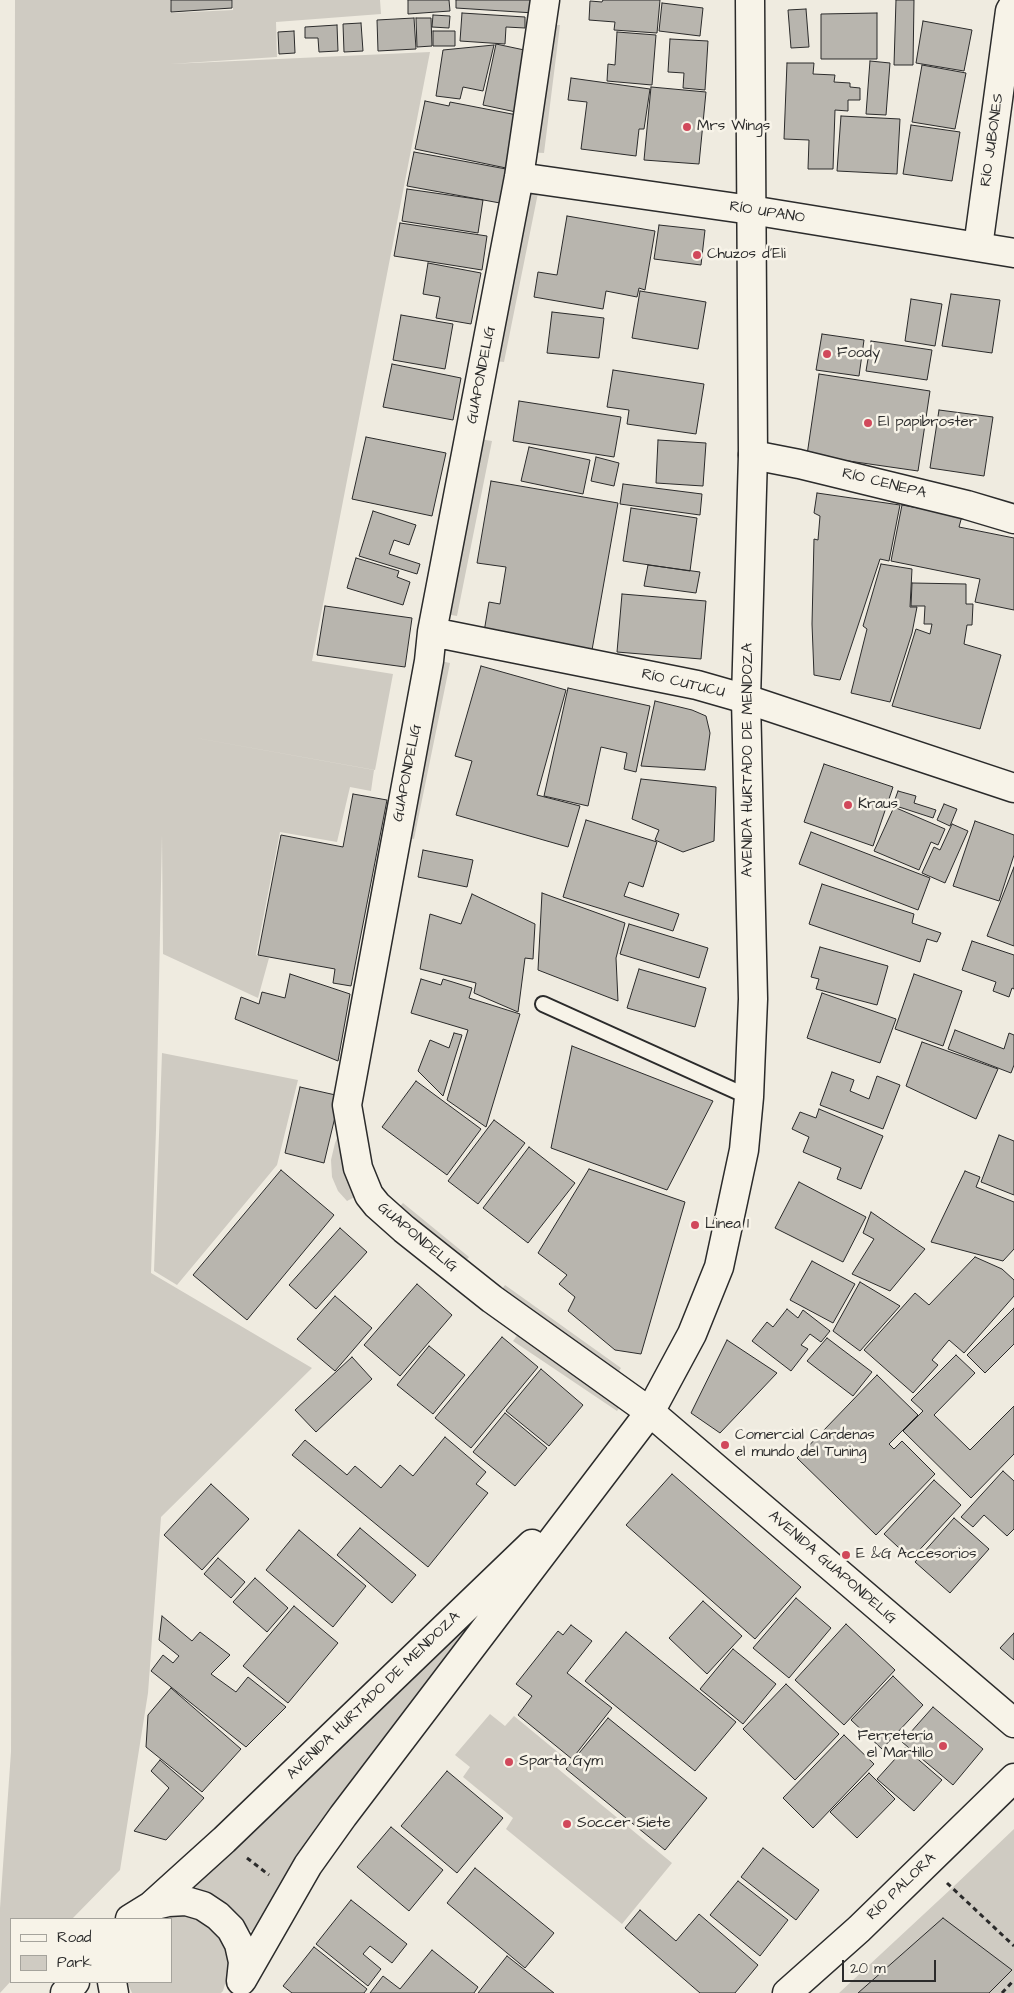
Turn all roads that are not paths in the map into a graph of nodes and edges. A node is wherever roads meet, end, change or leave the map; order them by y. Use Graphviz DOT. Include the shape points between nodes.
graph roads {
  1 [pos="545,0"];
  2 [pos="750,0"];
  3 [pos="1014,4"];
  4 [pos="519,177"];
  5 [pos="751,210"];
  6 [pos="978,247"];
  7 [pos="1014,253"];
  8 [pos="754,455"];
  9 [pos="1014,519"];
  10 [pos="432,632"];
  11 [pos="746,700"];
  12 [pos="1014,788"];
  13 [pos="543,1004"];
  14 [pos="749,1097"];
  15 [pos="650,1412"];
  16 [pos="595,1484"];
  17 [pos="1014,1723"];
  18 [pos="1014,1778"];
  19 [pos="141,1913"];
  20 [pos="74,1983"];
  21 [pos="239,1986"];
  22 [pos="65,1993"];
  23 [pos="788,1993"];
  1 -- 4 [label="street, GUAPONDELIG"];
  2 -- 5 [label="street, AVENIDA HURTADO DE MENDOZA"];
  3 -- 6 [label="street, RÍO JUBONES" via="1010,11"];
  4 -- 5 [label="street, RÍO UPANO"];
  4 -- 10 [label="street, GUAPONDELIG"];
  5 -- 6 [label="street, RÍO UPANO"];
  5 -- 8 [label="street, AVENIDA HURTADO DE MENDOZA"];
  6 -- 7 [label="street, RÍO UPANO"];
  8 -- 9 [label="street, RÍO CENEPA"];
  8 -- 11 [label="street, AVENIDA HURTADO DE MENDOZA"];
  10 -- 11 [label="street, RÍO CUTUCU" via="697,685"];
  10 -- 15 [label="street, GUAPONDELIG" via="347,1096 358,1168 377,1205 404,1229 492,1299"];
  11 -- 12 [label="street, RÍO CUTUCU"];
  11 -- 14 [label="street, AVENIDA HURTADO DE MENDOZA" via="752,999"];
  13 -- 14 [label="lane"];
  14 -- 15 [label="street, AVENIDA HURTADO DE MENDOZA" via="744,1150 719,1267 692,1334"];
  15 -- 16 [label="street, AVENIDA HURTADO DE MENDOZA"];
  15 -- 17 [label="street, AVENIDA GUAPONDELIG"];
  16 -- 19 [label="street, AVENIDA HURTADO DE MENDOZA" via="224,1840"];
  16 -- 21 [label="street, AVENIDA HURTADO DE MENDOZA" via="308,1865"];
  18 -- 23 [label="street, RÍO PALORA" via="859,1929"];
  19 -- 21 [label="street" via="168,1902 186,1902 203,1906 218,1916 231,1929 239,1944 243,1962"];
  20 -- 22 [label="street"];
}
